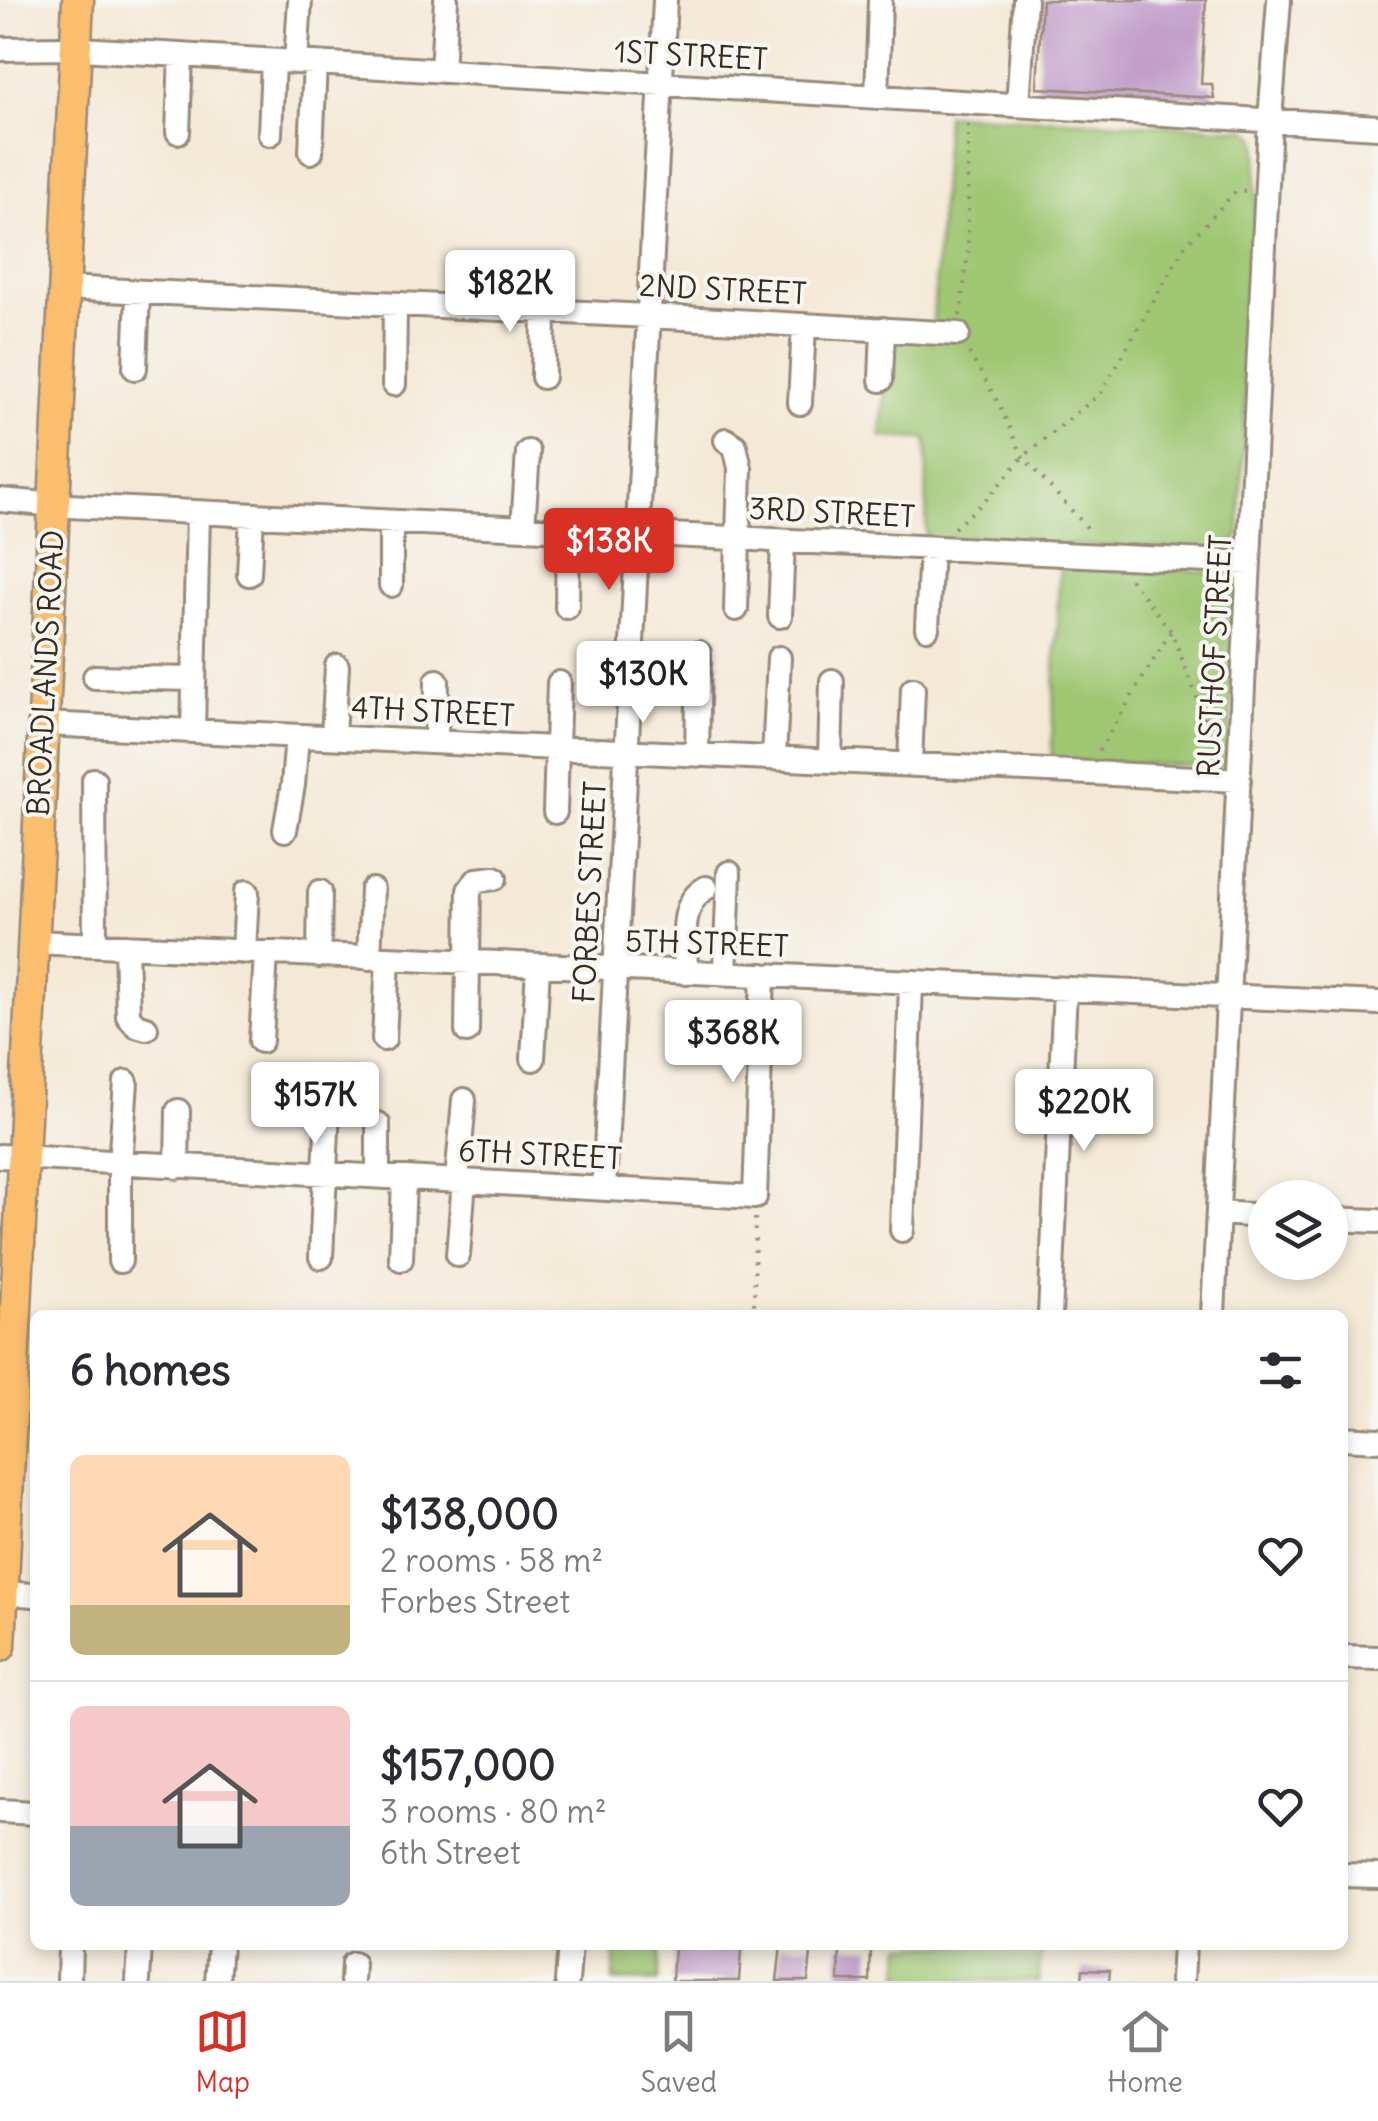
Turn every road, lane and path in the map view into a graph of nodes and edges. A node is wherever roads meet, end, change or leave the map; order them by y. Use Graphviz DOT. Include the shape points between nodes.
graph roads {
  1 [pos="78,0"];
  2 [pos="300,0"];
  3 [pos="446,0"];
  4 [pos="665,0"];
  5 [pos="880,0"];
  6 [pos="1025,0"];
  7 [pos="1279,0"];
  8 [pos="0,49"];
  9 [pos="75,49"];
  10 [pos="182,55"];
  11 [pos="295,62"];
  12 [pos="442,71"];
  13 [pos="660,84"];
  14 [pos="877,96"];
  15 [pos="969,102"];
  16 [pos="1018,105"];
  17 [pos="1270,120"];
  18 [pos="1378,127"];
  19 [pos="178,132"];
  20 [pos="270,134"];
  21 [pos="311,152"];
  22 [pos="1266,192"];
  23 [pos="64,288"];
  24 [pos="138,292"];
  25 [pos="395,304"];
  26 [pos="544,311"];
  27 [pos="648,316"];
  28 [pos="797,324"];
  29 [pos="882,329"];
  30 [pos="958,334"];
  31 [pos="135,368"];
  32 [pos="790,377"];
  33 [pos="543,378"];
  34 [pos="881,380"];
  35 [pos="394,384"];
  36 [pos="800,403"];
  37 [pos="726,440"];
  38 [pos="528,452"];
  39 [pos="0,500"];
  40 [pos="54,504"];
  41 [pos="198,512"];
  42 [pos="252,515"];
  43 [pos="390,522"];
  44 [pos="523,528"];
  45 [pos="568,530"];
  46 [pos="638,534"];
  47 [pos="738,538"];
  48 [pos="782,540"];
  49 [pos="931,548"];
  50 [pos="1249,562"];
  51 [pos="249,574"];
  52 [pos="391,586"];
  53 [pos="568,607"];
  54 [pos="736,609"];
  55 [pos="780,616"];
  56 [pos="927,628"];
  57 [pos="1171,631"];
  58 [pos="699,653"];
  59 [pos="779,658"];
  60 [pos="337,666"];
  61 [pos="95,677"];
  62 [pos="194,679"];
  63 [pos="437,681"];
  64 [pos="832,681"];
  65 [pos="559,683"];
  66 [pos="913,689"];
  67 [pos="44,724"];
  68 [pos="193,731"];
  69 [pos="297,736"];
  70 [pos="333,738"];
  71 [pos="436,742"];
  72 [pos="558,748"];
  73 [pos="627,751"];
  74 [pos="697,754"];
  75 [pos="774,758"];
  76 [pos="830,760"];
  77 [pos="910,764"];
  78 [pos="1086,773"];
  79 [pos="94,780"];
  80 [pos="1239,780"];
  81 [pos="555,812"];
  82 [pos="284,830"];
  83 [pos="729,872"];
  84 [pos="495,878"];
  85 [pos="706,888"];
  86 [pos="372,890"];
  87 [pos="247,892"];
  88 [pos="320,892"];
  89 [pos="33,942"];
  90 [pos="95,944"];
  91 [pos="126,946"];
  92 [pos="255,952"];
  93 [pos="320,956"];
  94 [pos="378,958"];
  95 [pos="468,963"];
  96 [pos="538,966"];
  97 [pos="616,970"];
  98 [pos="686,973"];
  99 [pos="725,974"];
  100 [pos="763,975"];
  101 [pos="911,984"];
  102 [pos="1065,990"];
  103 [pos="1228,998"];
  104 [pos="1378,1003"];
  105 [pos="146,1028"];
  106 [pos="468,1031"];
  107 [pos="384,1039"];
  108 [pos="261,1041"];
  109 [pos="532,1059"];
  110 [pos="126,1082"];
  111 [pos="328,1087"];
  112 [pos="464,1100"];
  113 [pos="178,1111"];
  114 [pos="378,1124"];
  115 [pos="12,1157"];
  116 [pos="120,1164"];
  117 [pos="177,1167"];
  118 [pos="325,1173"];
  119 [pos="378,1176"];
  120 [pos="404,1178"];
  121 [pos="461,1180"];
  122 [pos="604,1188"];
  123 [pos="755,1197"];
  124 [pos="1218,1213"];
  125 [pos="1248,1215"];
  126 [pos="1348,1219"];
  127 [pos="1378,1221"];
  128 [pos="902,1230"];
  129 [pos="458,1255"];
  130 [pos="322,1257"];
  131 [pos="401,1260"];
  132 [pos="120,1261"];
  133 [pos="754,1310"];
  134 [pos="1050,1310"];
  135 [pos="1214,1310"];
  136 [pos="24,1376"];
  137 [pos="1348,1438"];
  138 [pos="1378,1440"];
  139 [pos="2,1593"];
  140 [pos="30,1595"];
  141 [pos="0,1646"];
  142 [pos="1348,1657"];
  143 [pos="1378,1658"];
  144 [pos="0,1812"];
  145 [pos="30,1813"];
  146 [pos="1348,1874"];
  147 [pos="1378,1876"];
  148 [pos="70,1950"];
  149 [pos="140,1950"];
  150 [pos="220,1950"];
  151 [pos="570,1950"];
  152 [pos="1184,1950"];
  153 [pos="69,1981"];
  154 [pos="138,1981"];
  155 [pos="217,1981"];
  156 [pos="567,1981"];
  157 [pos="1182,1981"];
  1 -- 9 [label="main road, BROADLANDS ROAD"];
  2 -- 11 [label="street"];
  3 -- 12 [label="street"];
  4 -- 13 [label="street, FORBES STREET"];
  5 -- 14 [label="street"];
  6 -- 16 [label="street"];
  7 -- 17 [label="street, RUSTHOF STREET"];
  8 -- 9 [label="street, 1ST STREET"];
  9 -- 10 [label="street, 1ST STREET"];
  9 -- 23 [label="main road, BROADLANDS ROAD"];
  10 -- 11 [label="street, 1ST STREET"];
  10 -- 19 [label="street"];
  11 -- 12 [label="street, 1ST STREET"];
  11 -- 20 [label="street"];
  11 -- 21 [label="street"];
  12 -- 13 [label="street, 1ST STREET"];
  13 -- 14 [label="street, 1ST STREET"];
  13 -- 27 [label="street, FORBES STREET"];
  14 -- 15 [label="street, 1ST STREET"];
  15 -- 16 [label="street, 1ST STREET"];
  15 -- 30 [label="path" via="968,252"];
  16 -- 17 [label="street, 1ST STREET"];
  17 -- 18 [label="street, 1ST STREET"];
  17 -- 22 [label="street, RUSTHOF STREET"];
  22 -- 49 [label="path" via="1237,190 1184,246 1100,393"];
  22 -- 50 [label="street, RUSTHOF STREET"];
  23 -- 24 [label="street, 2ND STREET"];
  23 -- 40 [label="main road, BROADLANDS ROAD"];
  24 -- 25 [label="street, 2ND STREET"];
  24 -- 31 [label="street"];
  25 -- 26 [label="street, 2ND STREET"];
  25 -- 35 [label="street"];
  26 -- 27 [label="street, 2ND STREET"];
  26 -- 33 [label="street"];
  27 -- 28 [label="street, 2ND STREET"];
  27 -- 46 [label="street, FORBES STREET"];
  28 -- 29 [label="street, 2ND STREET"];
  28 -- 32 [label="street"];
  28 -- 36 [label="street"];
  29 -- 30 [label="street, 2ND STREET"];
  29 -- 34 [label="street"];
  37 -- 47 [label="street" via="740,468"];
  38 -- 44 [label="street"];
  39 -- 40 [label="street, 3RD STREET"];
  40 -- 41 [label="street, 3RD STREET"];
  40 -- 67 [label="main road, BROADLANDS ROAD"];
  41 -- 42 [label="street, 3RD STREET"];
  41 -- 62 [label="street"];
  42 -- 43 [label="street, 3RD STREET"];
  42 -- 51 [label="street"];
  43 -- 44 [label="street, 3RD STREET"];
  43 -- 52 [label="street"];
  44 -- 45 [label="street, 3RD STREET"];
  45 -- 46 [label="street, 3RD STREET"];
  45 -- 53 [label="street"];
  46 -- 47 [label="street, 3RD STREET"];
  46 -- 73 [label="street, FORBES STREET"];
  47 -- 48 [label="street, 3RD STREET"];
  47 -- 54 [label="street"];
  48 -- 49 [label="street, 3RD STREET"];
  48 -- 55 [label="street"];
  49 -- 50 [label="street, 3RD STREET"];
  49 -- 56 [label="street"];
  50 -- 80 [label="street, RUSTHOF STREET"];
  57 -- 78 [label="path"];
  58 -- 74 [label="street"];
  59 -- 75 [label="street"];
  60 -- 70 [label="street"];
  61 -- 62 [label="street"];
  62 -- 68 [label="street"];
  63 -- 71 [label="street"];
  64 -- 76 [label="street"];
  65 -- 72 [label="street"];
  66 -- 77 [label="street"];
  67 -- 68 [label="street, 4TH STREET"];
  67 -- 89 [label="main road, BROADLANDS ROAD"];
  68 -- 69 [label="street, 4TH STREET"];
  69 -- 70 [label="street, 4TH STREET"];
  69 -- 82 [label="street"];
  70 -- 71 [label="street, 4TH STREET"];
  71 -- 72 [label="street, 4TH STREET"];
  72 -- 73 [label="street, 4TH STREET"];
  72 -- 81 [label="street"];
  73 -- 74 [label="street, 4TH STREET"];
  73 -- 97 [label="street, FORBES STREET"];
  74 -- 75 [label="street, 4TH STREET"];
  75 -- 76 [label="street, 4TH STREET"];
  76 -- 77 [label="street, 4TH STREET"];
  77 -- 78 [label="street, 4TH STREET"];
  78 -- 80 [label="street, 4TH STREET"];
  79 -- 90 [label="street"];
  80 -- 103 [label="street, RUSTHOF STREET"];
  83 -- 99 [label="street"];
  84 -- 95 [label="street" via="477,880 470,890"];
  85 -- 98 [label="street" via="687,908"];
  86 -- 94 [label="street"];
  87 -- 92 [label="street"];
  88 -- 93 [label="street"];
  89 -- 90 [label="street, 5TH STREET"];
  89 -- 115 [label="main road, BROADLANDS ROAD"];
  90 -- 91 [label="street, 5TH STREET"];
  91 -- 92 [label="street, 5TH STREET"];
  91 -- 105 [label="street" via="128,1016"];
  92 -- 93 [label="street, 5TH STREET"];
  92 -- 108 [label="street"];
  93 -- 94 [label="street, 5TH STREET"];
  94 -- 95 [label="street, 5TH STREET"];
  94 -- 107 [label="street"];
  95 -- 96 [label="street, 5TH STREET"];
  95 -- 106 [label="street"];
  96 -- 97 [label="street, 5TH STREET"];
  96 -- 109 [label="street"];
  97 -- 98 [label="street, 5TH STREET"];
  97 -- 122 [label="street, FORBES STREET"];
  98 -- 99 [label="street, 5TH STREET"];
  99 -- 100 [label="street, 5TH STREET"];
  100 -- 101 [label="street, 5TH STREET"];
  100 -- 123 [label="street"];
  101 -- 102 [label="street, 5TH STREET"];
  101 -- 128 [label="street"];
  102 -- 103 [label="street, 5TH STREET"];
  102 -- 134 [label="street"];
  103 -- 104 [label="street, 5TH STREET"];
  103 -- 124 [label="street, RUSTHOF STREET"];
  110 -- 116 [label="street"];
  111 -- 118 [label="street"];
  112 -- 121 [label="street"];
  113 -- 117 [label="street"];
  114 -- 119 [label="street"];
  115 -- 116 [label="street, 6TH STREET"];
  115 -- 136 [label="main road, BROADLANDS ROAD"];
  116 -- 117 [label="street, 6TH STREET"];
  116 -- 132 [label="street"];
  117 -- 118 [label="street, 6TH STREET"];
  118 -- 119 [label="street, 6TH STREET"];
  118 -- 130 [label="street"];
  119 -- 120 [label="street, 6TH STREET"];
  120 -- 121 [label="street, 6TH STREET"];
  120 -- 131 [label="street"];
  121 -- 122 [label="street, 6TH STREET"];
  121 -- 129 [label="street"];
  122 -- 123 [label="street, 6TH STREET"];
  123 -- 133 [label="path"];
  124 -- 125 [label="street"];
  124 -- 135 [label="street, RUSTHOF STREET"];
  126 -- 127 [label="street"];
  136 -- 139 [label="main road, BROADLANDS ROAD"];
  137 -- 138 [label="street"];
  139 -- 140 [label="street"];
  139 -- 141 [label="main road, BROADLANDS ROAD"];
  142 -- 143 [label="street"];
  144 -- 145 [label="street"];
  146 -- 147 [label="street"];
  148 -- 153 [label="street"];
  149 -- 154 [label="street"];
  150 -- 155 [label="street"];
  151 -- 156 [label="street"];
  152 -- 157 [label="street"];
}
